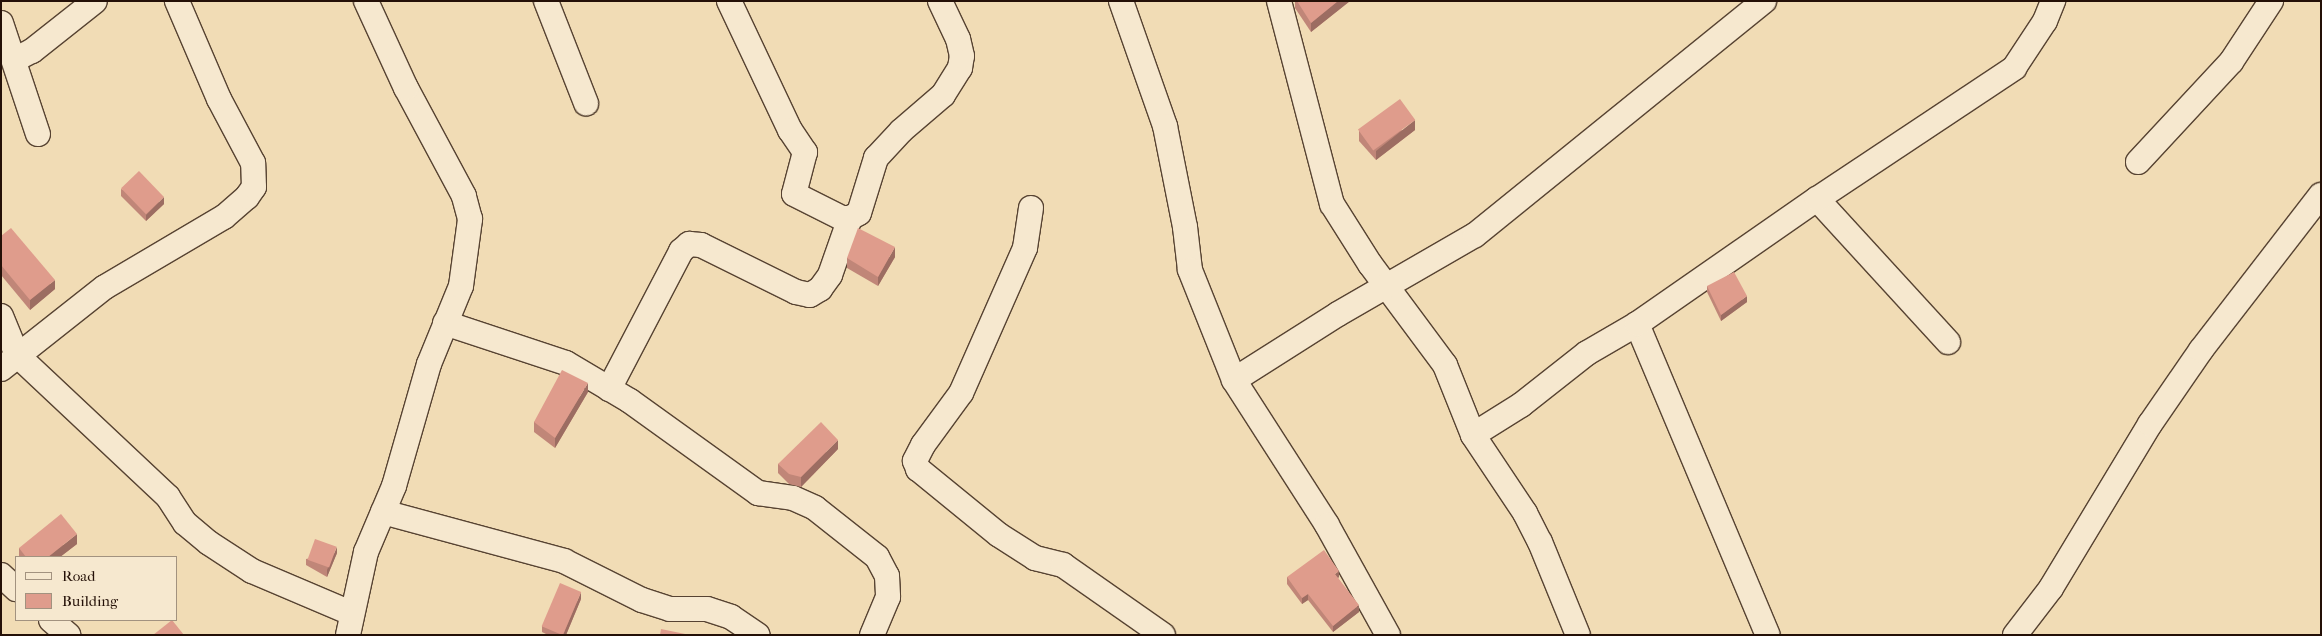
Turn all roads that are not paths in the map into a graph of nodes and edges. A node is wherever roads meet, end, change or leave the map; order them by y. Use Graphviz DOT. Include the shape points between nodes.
graph roads {
  1 [pos="95,1"];
  2 [pos="177,1"];
  3 [pos="366,1"];
  4 [pos="546,1"];
  5 [pos="730,1"];
  6 [pos="940,1"];
  7 [pos="1121,1"];
  8 [pos="1279,1"];
  9 [pos="1764,1"];
  10 [pos="2053,1"];
  11 [pos="2271,1"];
  12 [pos="1,23"];
  13 [pos="14,60"];
  14 [pos="586,103"];
  15 [pos="38,134"];
  16 [pos="2138,162"];
  17 [pos="2321,195"];
  18 [pos="1817,199"];
  19 [pos="1031,208"];
  20 [pos="850,218"];
  21 [pos="1388,286"];
  22 [pos="1,316"];
  23 [pos="445,323"];
  24 [pos="1637,324"];
  25 [pos="1948,342"];
  26 [pos="9,362"];
  27 [pos="1234,380"];
  28 [pos="609,389"];
  29 [pos="1473,435"];
  30 [pos="383,512"];
  31 [pos="1,575"];
  32 [pos="15,587"];
  33 [pos="52,621"];
  34 [pos="350,624"];
  35 [pos="68,635"];
  36 [pos="758,635"];
  37 [pos="872,635"];
  38 [pos="1163,635"];
  39 [pos="1388,635"];
  40 [pos="1578,635"];
  41 [pos="1768,635"];
  42 [pos="2015,635"];
  1 -- 13 [label="street" via="32,51"];
  2 -- 26 [label="street" via="219,100 254,163 254,187 248,197 224,218 105,287"];
  3 -- 23 [label="street" via="406,88 464,196 470,219 461,286"];
  4 -- 14 [label="street"];
  5 -- 20 [label="street" via="790,130 805,152 794,194 832,215"];
  6 -- 20 [label="street" via="958,39 962,56 960,68 943,95 901,131 876,158 859,213"];
  7 -- 27 [label="street" via="1165,126 1190,270"];
  8 -- 21 [label="street" via="1332,204"];
  9 -- 21 [label="street" via="1475,235"];
  10 -- 18 [label="street" via="2035,38 2014,68"];
  11 -- 16 [label="street" via="2231,62"];
  12 -- 13 [label="street"];
  13 -- 15 [label="street"];
  17 -- 42 [label="street" via="2201,350 2150,424 2051,588"];
  18 -- 24 [label="street"];
  18 -- 25 [label="street"];
  19 -- 38 [label="street" via="1024,248 961,393 922,445 915,461 918,469 999,535 1035,558 1063,565"];
  20 -- 28 [label="street" via="830,275 820,289 810,295 796,292 701,244 689,244 681,251"];
  21 -- 27 [label="street"];
  21 -- 29 [label="street" via="1445,365"];
  22 -- 26 [label="street"];
  23 -- 28 [label="street" via="566,363"];
  23 -- 30 [label="street"];
  24 -- 29 [label="street" via="1587,353 1521,405"];
  24 -- 41 [label="street"];
  26 -- 34 [label="street" via="168,496 185,523 209,544"];
  27 -- 39 [label="street" via="1327,525"];
  28 -- 37 [label="street" via="758,493 793,498 815,508 878,557 887,576 888,597"];
  29 -- 40 [label="street" via="1525,512"];
  30 -- 34 [label="street" via="366,552"];
  30 -- 36 [label="street" via="564,561 642,600 670,609 707,609 731,617"];
  31 -- 32 [label="street"];
  33 -- 35 [label="street"];
}
